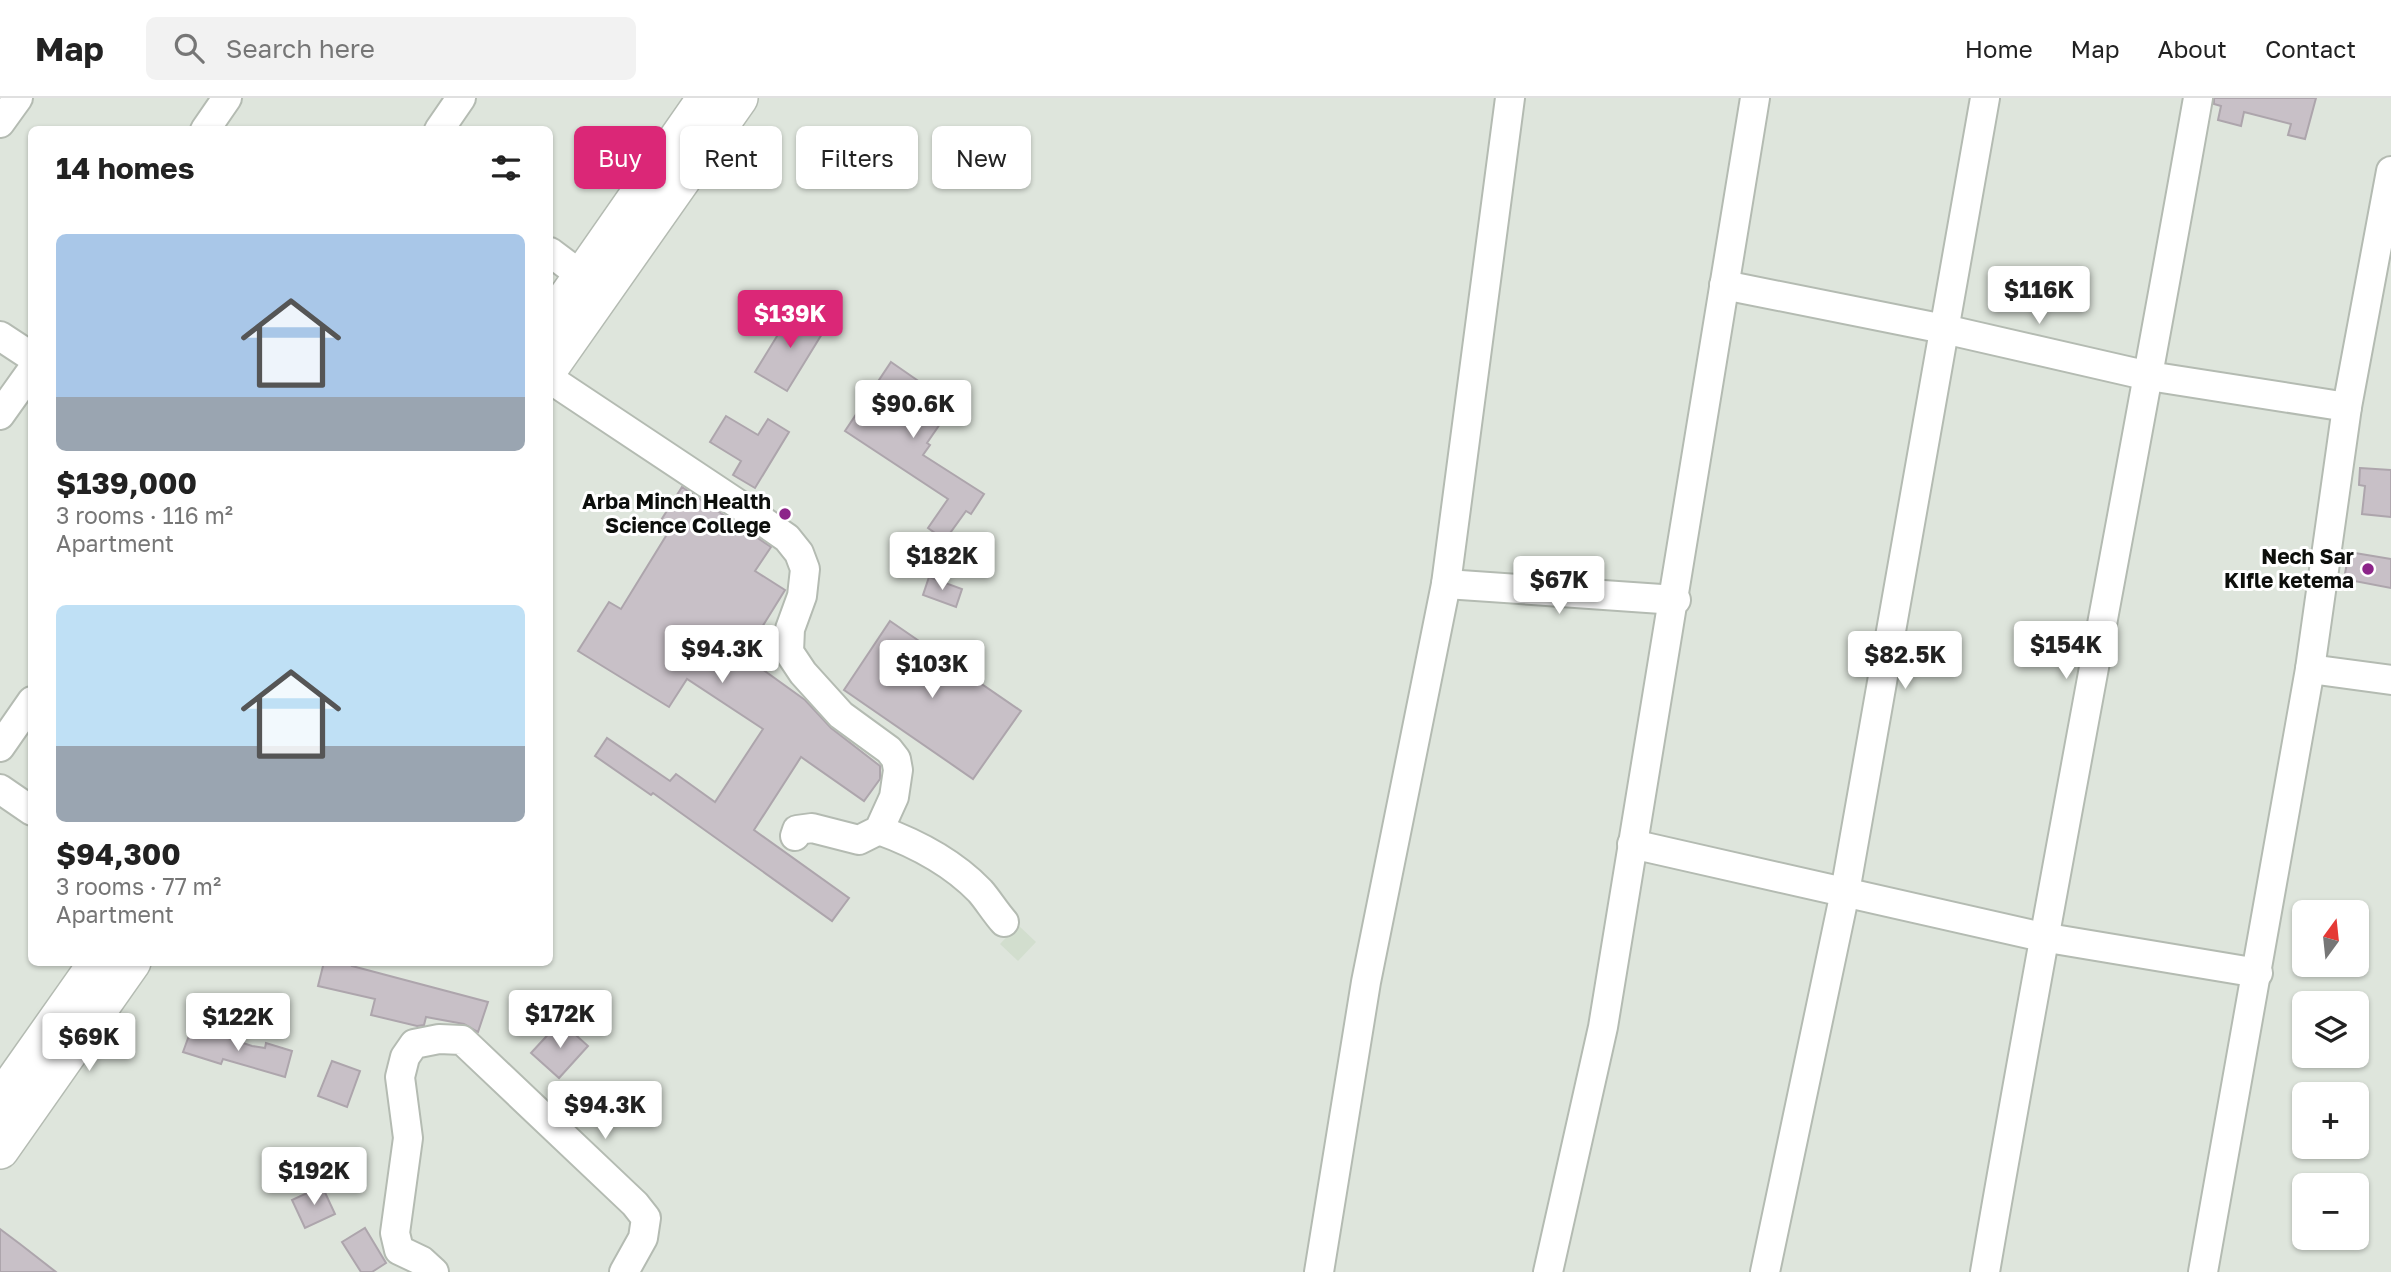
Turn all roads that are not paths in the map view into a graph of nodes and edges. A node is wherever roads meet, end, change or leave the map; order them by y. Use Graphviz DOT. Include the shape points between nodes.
graph roads {
  1 [pos="19,98"];
  2 [pos="227,98"];
  3 [pos="461,98"];
  4 [pos="706,98"];
  5 [pos="739,98"];
  6 [pos="1510,98"];
  7 [pos="1755,98"];
  8 [pos="1985,98"];
  9 [pos="2198,98"];
  10 [pos="0,123"];
  11 [pos="208,126"];
  12 [pos="442,126"];
  13 [pos="2391,171"];
  14 [pos="553,254"];
  15 [pos="582,276"];
  16 [pos="1724,285"];
  17 [pos="553,318"];
  18 [pos="1944,330"];
  19 [pos="0,335"];
  20 [pos="28,353"];
  21 [pos="553,363"];
  22 [pos="28,376"];
  23 [pos="2149,376"];
  24 [pos="553,381"];
  25 [pos="2347,407"];
  26 [pos="0,415"];
  27 [pos="1446,584"];
  28 [pos="1675,600"];
  29 [pos="2310,669"];
  30 [pos="2391,680"];
  31 [pos="28,707"];
  32 [pos="0,747"];
  33 [pos="0,789"];
  34 [pos="28,808"];
  35 [pos="879,830"];
  36 [pos="795,836"];
  37 [pos="1632,844"];
  38 [pos="1845,892"];
  39 [pos="1004,922"];
  40 [pos="2042,937"];
  41 [pos="95,966"];
  42 [pos="129,966"];
  43 [pos="2258,973"];
  44 [pos="0,1101"];
  45 [pos="0,1150"];
  46 [pos="434,1272"];
  47 [pos="624,1272"];
  48 [pos="1319,1272"];
  49 [pos="1548,1272"];
  50 [pos="1765,1272"];
  51 [pos="1985,1272"];
  52 [pos="2203,1272"];
  1 -- 10 [label="street"];
  2 -- 11 [label="street"];
  3 -- 12 [label="street"];
  4 -- 15 [label="main road"];
  5 -- 21 [label="main road"];
  6 -- 27 [label="street"];
  7 -- 16 [label="street"];
  8 -- 18 [label="street"];
  9 -- 23 [label="street"];
  13 -- 25 [label="street"];
  14 -- 15 [label="street"];
  15 -- 17 [label="main road"];
  16 -- 18 [label="street"];
  16 -- 28 [label="street"];
  18 -- 23 [label="street"];
  18 -- 38 [label="street"];
  19 -- 20 [label="street"];
  22 -- 26 [label="street"];
  23 -- 25 [label="street"];
  23 -- 40 [label="street"];
  24 -- 35 [label="street" via="787,538 799,553 805,569 803,596 790,629 789,652 841,715 896,759 894,797"];
  25 -- 29 [label="street"];
  27 -- 28 [label="street"];
  27 -- 48 [label="street" via="1366,982"];
  28 -- 37 [label="street"];
  29 -- 30 [label="street"];
  29 -- 43 [label="street"];
  31 -- 32 [label="street"];
  33 -- 34 [label="street"];
  35 -- 36 [label="street" via="859,840 812,828 797,830"];
  35 -- 39 [label="street" via="913,843 960,875 980,891"];
  37 -- 38 [label="street"];
  37 -- 49 [label="street" via="1603,1027"];
  38 -- 40 [label="street"];
  38 -- 50 [label="street"];
  40 -- 43 [label="street"];
  40 -- 51 [label="street"];
  41 -- 44 [label="main road"];
  42 -- 45 [label="main road"];
  43 -- 52 [label="street"];
  46 -- 47 [label="street" via="399,1250 395,1233 408,1138 400,1077 414,1044 439,1039 462,1040 635,1204 646,1218 643,1238"];
}
